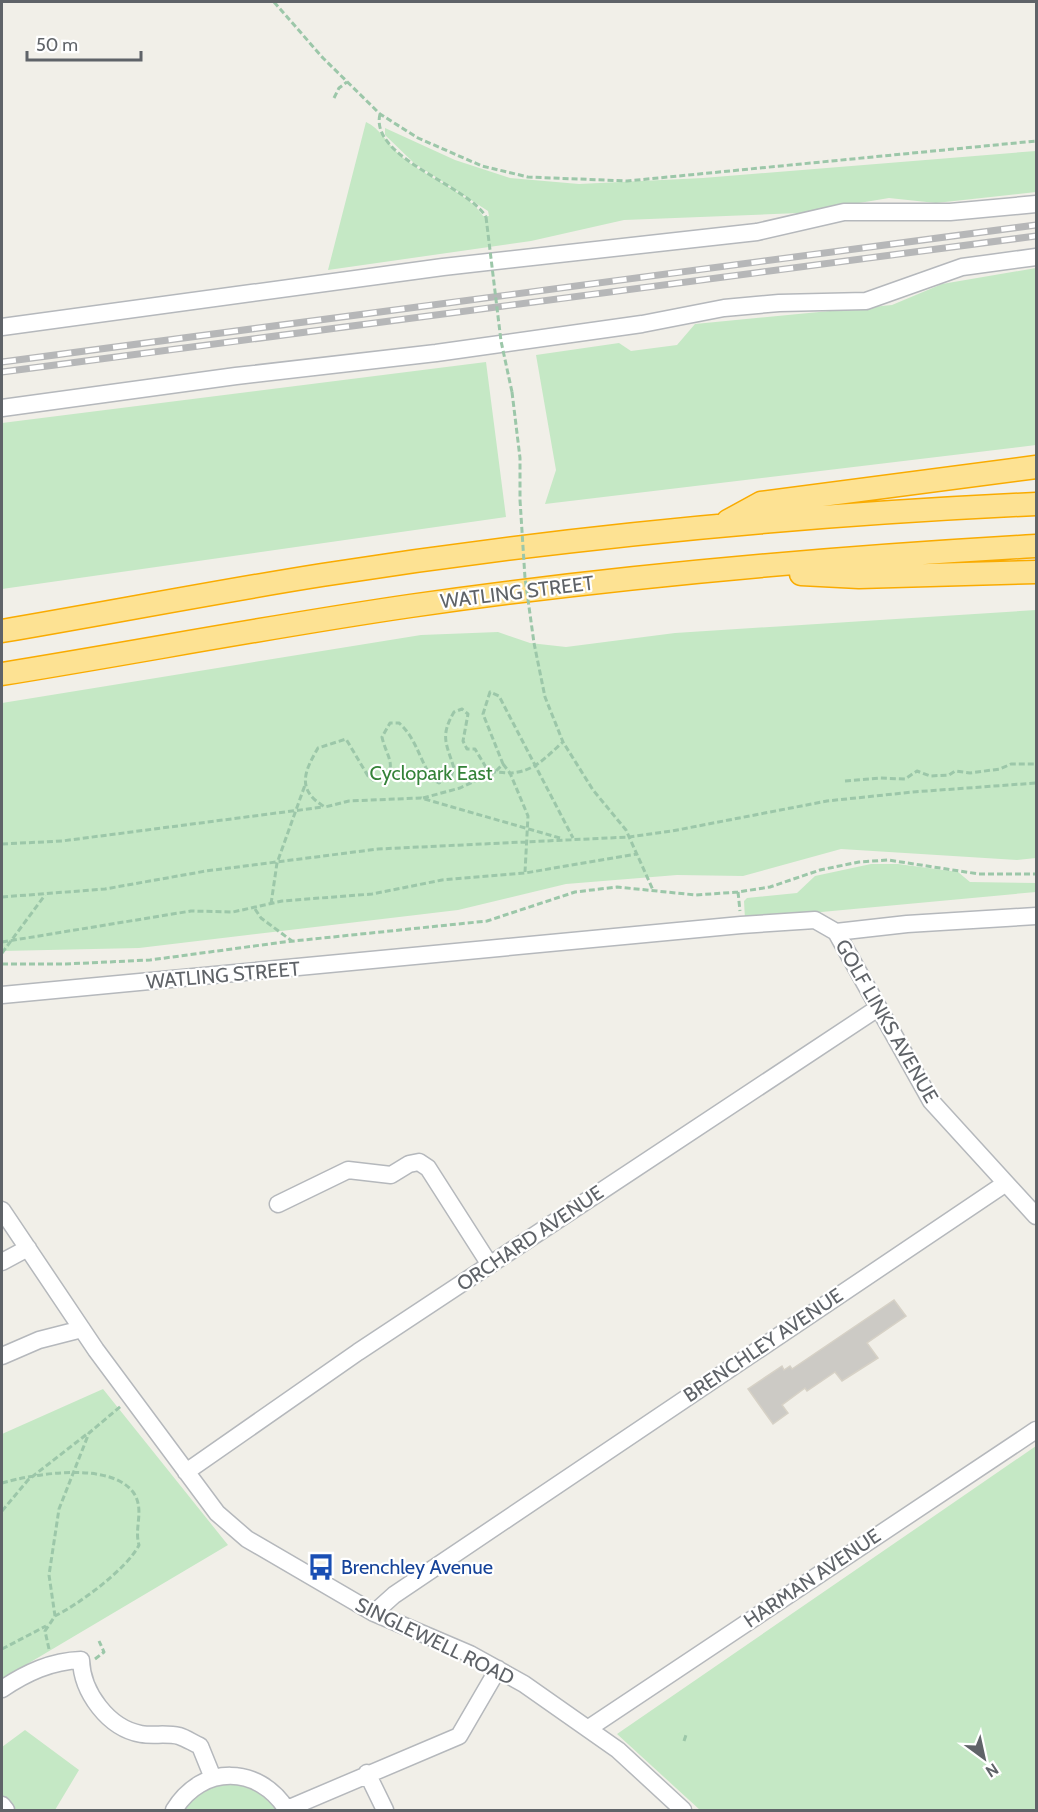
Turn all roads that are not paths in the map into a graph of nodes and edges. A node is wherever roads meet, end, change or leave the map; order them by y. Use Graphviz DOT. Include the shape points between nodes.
graph roads {
  1 [pos="1036,204"];
  2 [pos="1036,257"];
  3 [pos="2,327"];
  4 [pos="2,408"];
  5 [pos="1036,467"];
  6 [pos="1036,504"];
  7 [pos="722,525"];
  8 [pos="1036,546"];
  9 [pos="718,569"];
  10 [pos="1036,572"];
  11 [pos="2,631"];
  12 [pos="2,674"];
  13 [pos="1036,916"];
  14 [pos="836,932"];
  15 [pos="2,995"];
  16 [pos="878,1008"];
  17 [pos="1006,1183"];
  18 [pos="278,1204"];
  19 [pos="2,1210"];
  20 [pos="1036,1216"];
  21 [pos="28,1248"];
  22 [pos="2,1262"];
  23 [pos="490,1265"];
  24 [pos="82,1329"];
  25 [pos="2,1356"];
  26 [pos="1036,1430"];
  27 [pos="186,1472"];
  28 [pos="374,1613"];
  29 [pos="498,1669"];
  30 [pos="2,1689"];
  31 [pos="589,1728"];
  32 [pos="368,1773"];
  33 [pos="213,1778"];
  34 [pos="2,1805"];
  35 [pos="6,1810"];
  36 [pos="174,1810"];
  37 [pos="287,1810"];
  38 [pos="385,1810"];
  39 [pos="683,1810"];
  1 -- 3 [label="street" via="950,212 844,212 756,232 443,267"];
  2 -- 4 [label="street" via="962,267 866,301 724,308 642,324 436,353"];
  5 -- 7 [label="highway" via="761,503"];
  6 -- 7 [label="highway"];
  7 -- 11 [label="highway" via="322,575"];
  8 -- 9 [label="highway, WATLING STREET"];
  9 -- 10 [label="highway" via="859,577"];
  9 -- 12 [label="highway, WATLING STREET" via="411,606"];
  13 -- 14 [label="street"];
  14 -- 15 [label="street, WATLING STREET" via="815,920 741,925"];
  14 -- 16 [label="street, GOLF LINKS AVENUE"];
  16 -- 17 [label="street, GOLF LINKS AVENUE" via="931,1101"];
  16 -- 23 [label="street, ORCHARD AVENUE"];
  17 -- 20 [label="street, GOLF LINKS AVENUE"];
  17 -- 28 [label="street, BRENCHLEY AVENUE" via="470,1543"];
  18 -- 23 [label="street" via="348,1170 391,1174 419,1162 428,1168"];
  19 -- 21 [label="street, SINGLEWELL ROAD"];
  21 -- 22 [label="street"];
  21 -- 24 [label="street, SINGLEWELL ROAD"];
  23 -- 27 [label="street, ORCHARD AVENUE"];
  24 -- 25 [label="street" via="39,1340"];
  24 -- 27 [label="street, SINGLEWELL ROAD"];
  26 -- 31 [label="street, HARMAN AVENUE"];
  27 -- 28 [label="street, SINGLEWELL ROAD" via="217,1513 247,1539"];
  28 -- 29 [label="street, SINGLEWELL ROAD"];
  29 -- 31 [label="street, SINGLEWELL ROAD"];
  29 -- 32 [label="street" via="459,1736"];
  30 -- 33 [label="street" via="49,1665 86,1661 82,1676 98,1707 109,1718 141,1734 178,1736 200,1746"];
  31 -- 39 [label="street, SINGLEWELL ROAD"];
  32 -- 37 [label="street"];
  32 -- 38 [label="street"];
  33 -- 36 [label="street" via="198,1785"];
  33 -- 37 [label="street" via="236,1776 262,1783"];
  34 -- 35 [label="street"];
}
